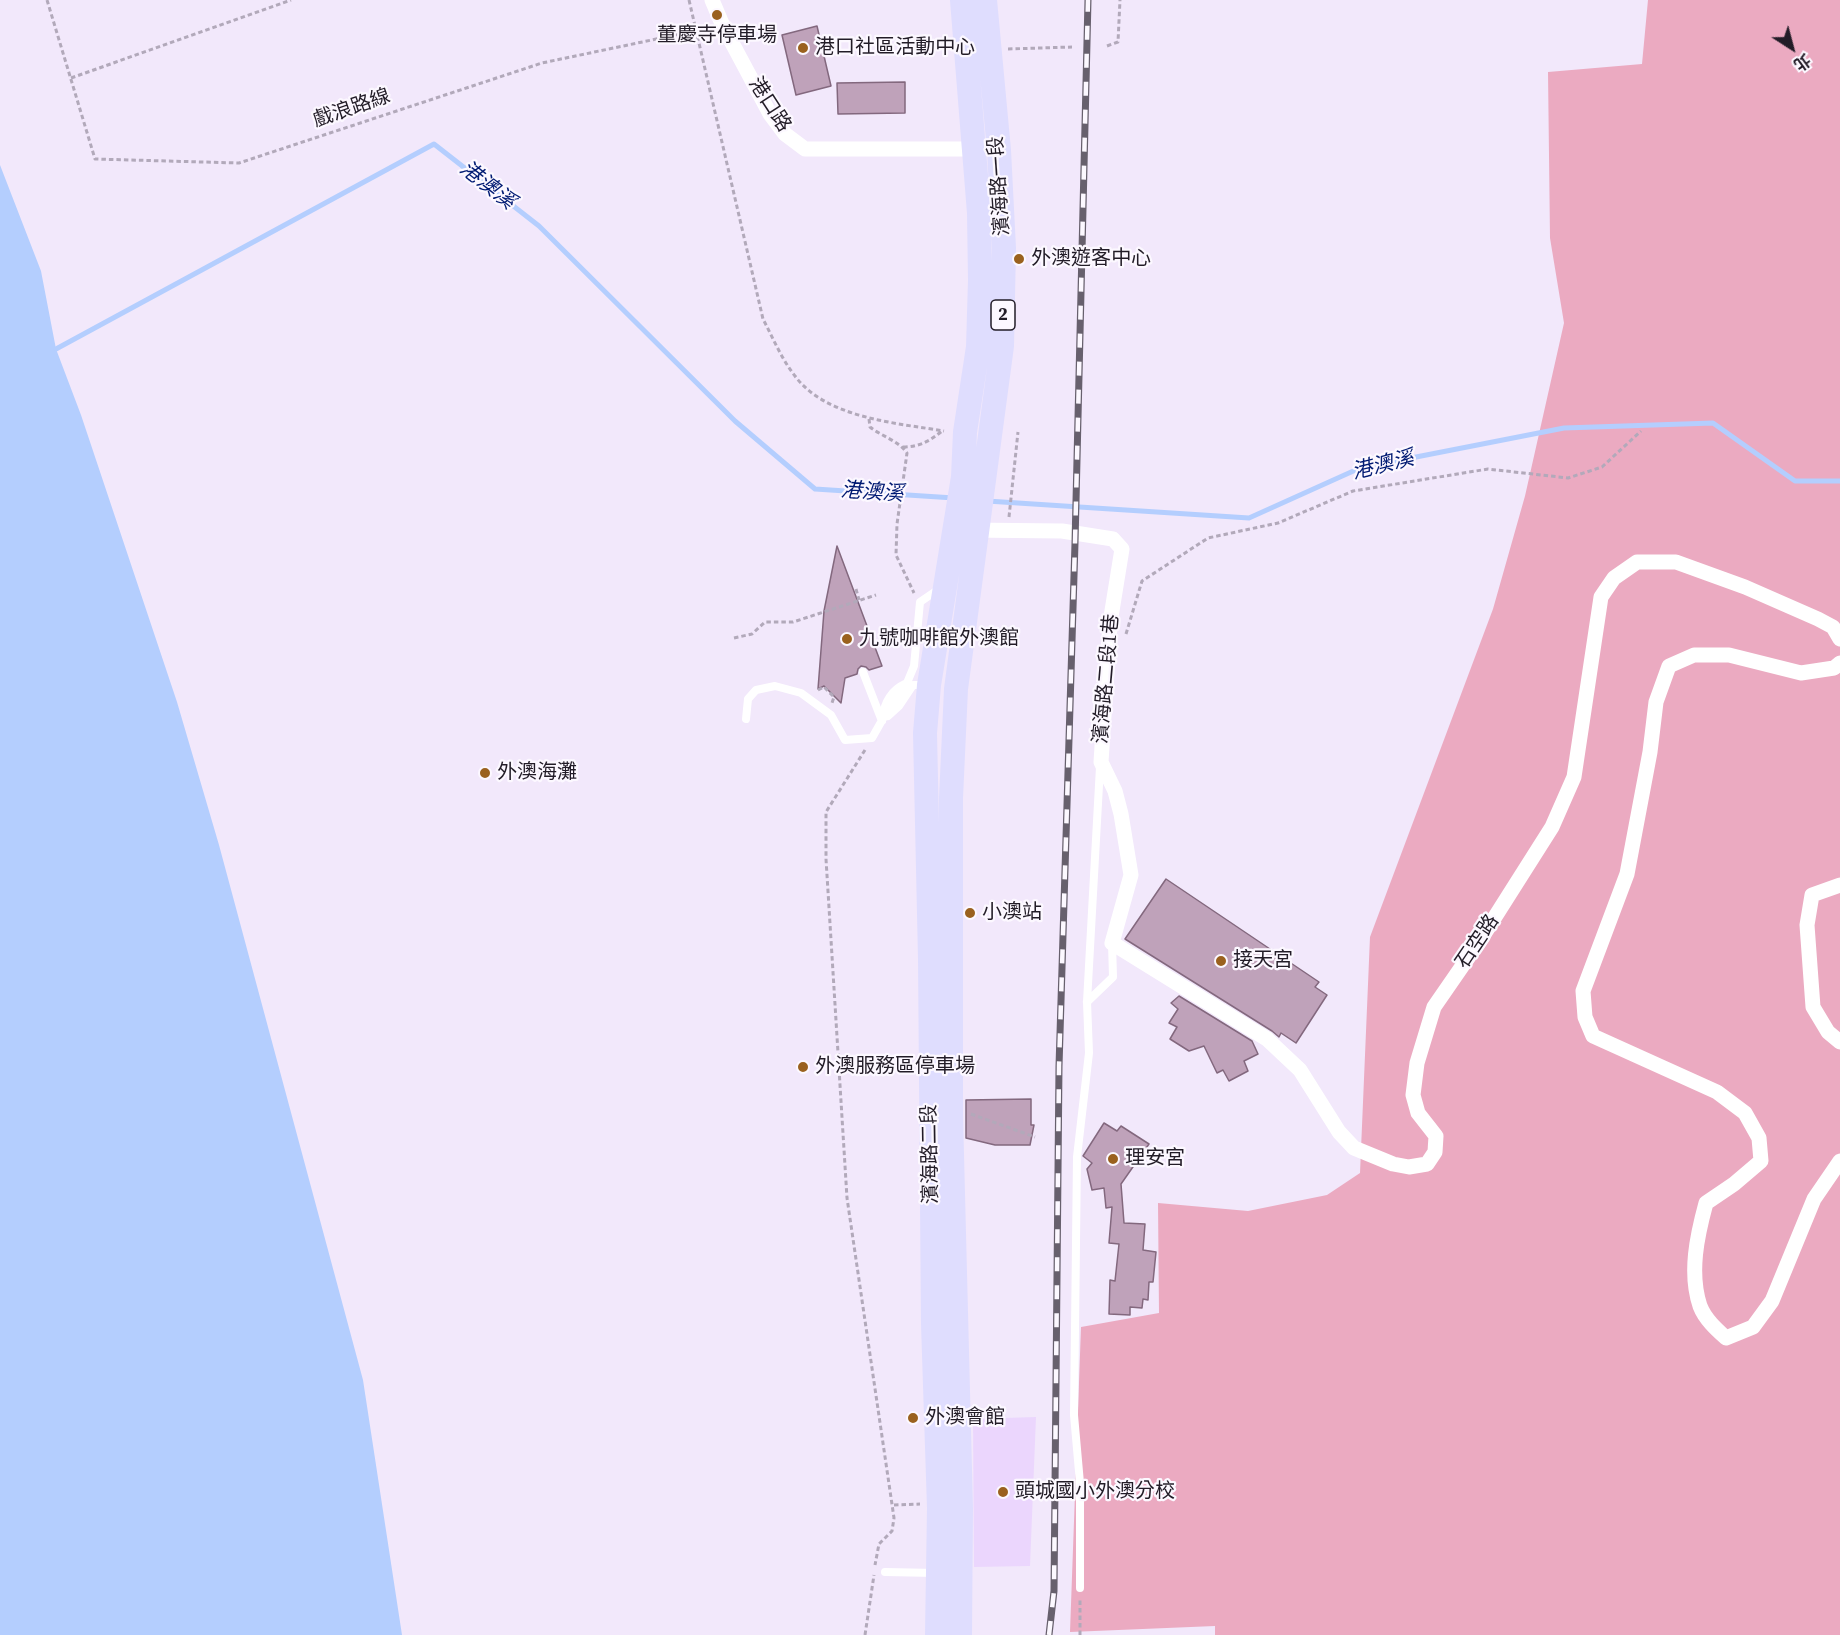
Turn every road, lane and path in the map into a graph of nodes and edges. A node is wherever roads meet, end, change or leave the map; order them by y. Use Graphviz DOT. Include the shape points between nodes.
graph roads {
  1 [pos="47,0"];
  2 [pos="291,0"];
  3 [pos="690,0"];
  4 [pos="712,0"];
  5 [pos="962,0"];
  6 [pos="985,0"];
  7 [pos="1120,0"];
  8 [pos="696,30"];
  9 [pos="1107,46"];
  10 [pos="1072,47"];
  11 [pos="989,50"];
  12 [pos="71,78"];
  13 [pos="975,149"];
  14 [pos="999,150"];
  15 [pos="869,418"];
  16 [pos="943,431"];
  17 [pos="1641,431"];
  18 [pos="952,432"];
  19 [pos="1018,432"];
  20 [pos="903,447"];
  21 [pos="974,478"];
  22 [pos="1009,521"];
  23 [pos="965,530"];
  24 [pos="946,584"];
  25 [pos="856,589"];
  26 [pos="876,595"];
  27 [pos="859,600"];
  28 [pos="920,602"];
  29 [pos="735,638"];
  30 [pos="1125,639"];
  31 [pos="1840,639"];
  32 [pos="1840,663"];
  33 [pos="863,672"];
  34 [pos="918,684"];
  35 [pos="746,719"];
  36 [pos="882,721"];
  37 [pos="872,738"];
  38 [pos="1101,762"];
  39 [pos="939,798"];
  40 [pos="1840,885"];
  41 [pos="1112,943"];
  42 [pos="1087,1002"];
  43 [pos="1840,1042"];
  44 [pos="949,1114"];
  45 [pos="1035,1137"];
  46 [pos="1840,1161"];
  47 [pos="933,1324"];
  48 [pos="957,1325"];
  49 [pos="894,1505"];
  50 [pos="942,1507"];
  51 [pos="885,1572"];
  52 [pos="938,1573"];
  53 [pos="1080,1588"];
  54 [pos="865,1635"];
  55 [pos="937,1635"];
  56 [pos="960,1635"];
  57 [pos="1080,1635"];
  1 -- 12 [label="path, 戲浪路線"];
  2 -- 12 [label="path"];
  3 -- 8 [label="path"];
  4 -- 13 [label="street, 港口路" via="770,114 785,134 805,149"];
  5 -- 13 [label="main road, 濱海路一段 / 2"];
  6 -- 11 [label="main road, 濱海路一段 / 2"];
  7 -- 9 [label="path" via="1118,42"];
  8 -- 12 [label="path, 戲浪路線" via="542,63 239,163 95,159"];
  8 -- 15 [label="path" via="763,319 796,378 826,404"];
  10 -- 11 [label="path"];
  11 -- 14 [label="main road, 濱海路一段 / 2"];
  13 -- 14 [label="street, 港口路"];
  13 -- 21 [label="main road, 濱海路一段 / 2" via="981,280 978,347 965,432"];
  14 -- 21 [label="main road, 濱海路一段 / 2" via="1004,248 1002,346"];
  15 -- 16 [label="path"];
  15 -- 20 [label="path" via="870,427"];
  16 -- 18 [label="path"];
  16 -- 20 [label="path" via="928,442"];
  17 -- 30 [label="path" via="1602,467 1568,477 1488,469 1353,490 1278,523 1208,538 1142,581"];
  19 -- 22 [label="path"];
  20 -- 28 [label="path" via="907,453 896,555"];
  21 -- 23 [label="main road, 2"];
  23 -- 24 [label="main road, 濱海路二段 / 2"];
  23 -- 38 [label="street, 濱海路二段1巷" via="1062,531 1113,539 1122,549 1110,623"];
  23 -- 39 [label="main road, 濱海路二段 / 2" via="957,689"];
  24 -- 28 [label="lane"];
  24 -- 34 [label="main road, 濱海路二段 / 2"];
  25 -- 27 [label="path"];
  26 -- 27 [label="path"];
  27 -- 29 [label="path" via="793,622 765,622 752,634"];
  28 -- 34 [label="lane" via="914,666"];
  31 -- 41 [label="street, 石空路" via="1833,627 1818,619 1676,562 1637,562 1614,578 1601,597 1574,777 1552,827 1434,1007 1417,1064 1413,1095 1418,1113 1436,1136 1436,1152 1427,1164 1393,1164 1354,1148 1339,1132 1300,1070 1267,1039"];
  32 -- 46 [label="street" via="1834,668 1801,673 1729,655 1694,655 1669,666 1656,702 1627,874 1583,991 1585,1017 1593,1036 1717,1092 1745,1113 1759,1138 1761,1161 1706,1203 1698,1234 1694,1281 1700,1307 1710,1324 1726,1338 1753,1327 1772,1301 1814,1199"];
  33 -- 36 [label="lane"];
  34 -- 36 [label="lane"];
  34 -- 36 [label="lane"];
  34 -- 39 [label="main road, 濱海路二段 / 2"];
  35 -- 37 [label="lane" via="748,699 756,690 775,686 801,693 831,715 845,740"];
  36 -- 37 [label="lane"];
  37 -- 49 [label="path" via="826,812 826,859 847,1198"];
  38 -- 41 [label="street, 濱海路二段1巷" via="1115,791 1131,875"];
  38 -- 42 [label="lane"];
  39 -- 44 [label="main road, 濱海路二段 / 2" via="941,998"];
  40 -- 43 [label="street" via="1812,895 1807,925 1813,1007 1828,1032"];
  41 -- 42 [label="lane, 濱海路二段1巷" via="1113,977"];
  42 -- 53 [label="lane" via="1089,1053 1077,1157 1074,1414 1080,1483"];
  44 -- 45 [label="path"];
  44 -- 47 [label="main road, 濱海路二段 / 2"];
  44 -- 48 [label="main road, 濱海路二段 / 2"];
  47 -- 48 [label="main road"];
  47 -- 50 [label="main road, 濱海路二段 / 2"];
  48 -- 50 [label="main road, 濱海路二段 / 2"];
  49 -- 50 [label="path"];
  49 -- 54 [label="path" via="892,1531 879,1544"];
  50 -- 52 [label="main road, 濱海路二段 / 2"];
  50 -- 56 [label="main road, 濱海路二段 / 2"];
  51 -- 52 [label="lane"];
  52 -- 55 [label="main road, 濱海路二段 / 2"];
  53 -- 57 [label="path"];
}
